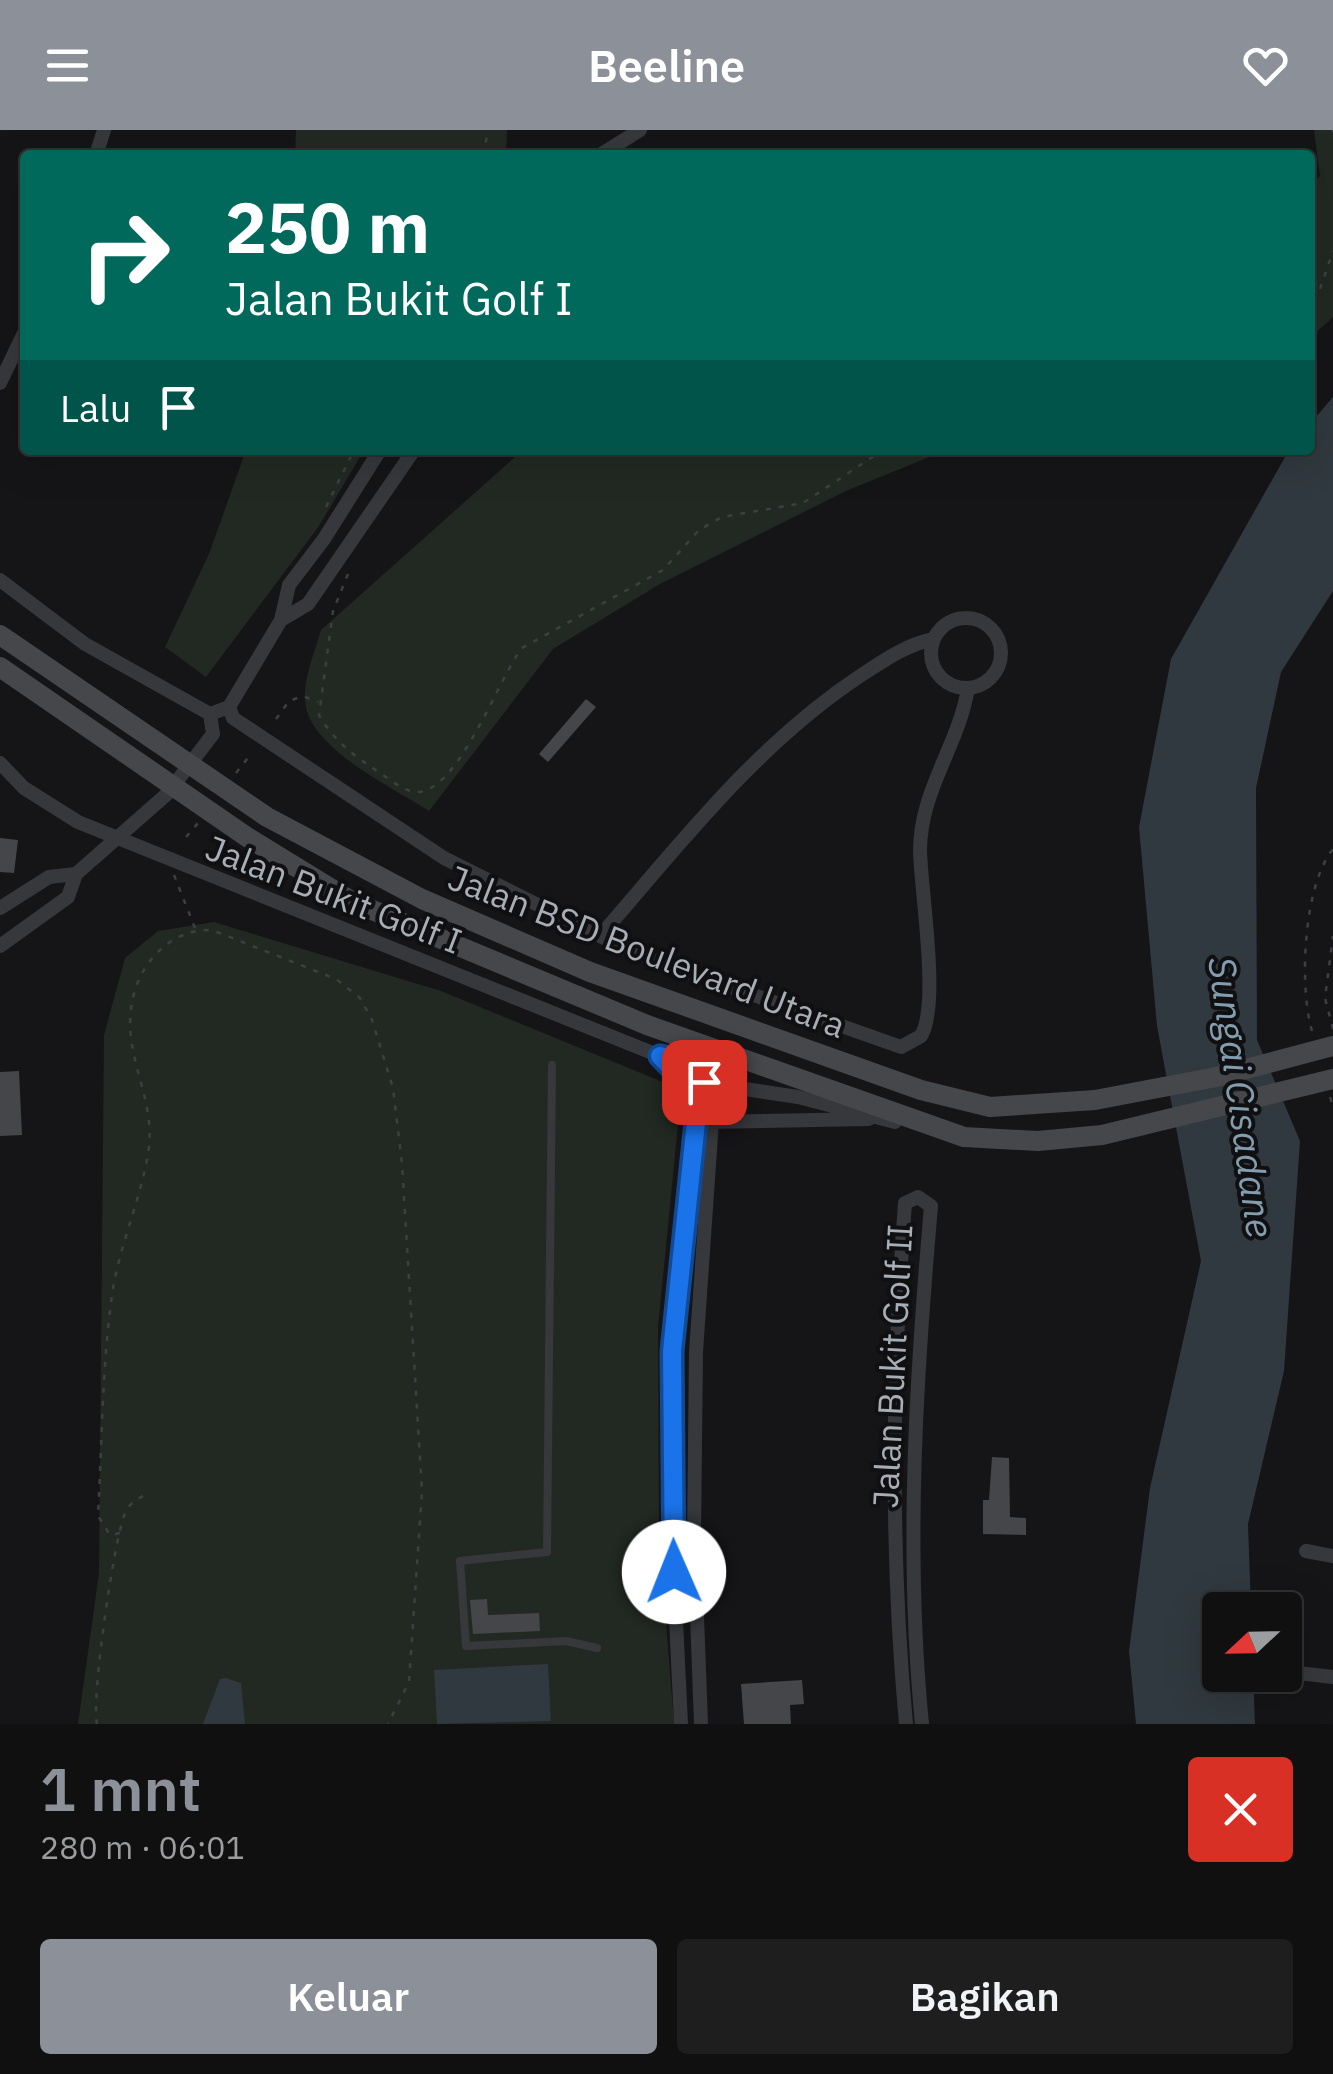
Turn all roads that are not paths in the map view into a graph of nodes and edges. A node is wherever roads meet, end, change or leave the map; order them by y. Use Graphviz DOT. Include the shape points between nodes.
graph roads {
  1 [pos="640,130"];
  2 [pos="608,150"];
  3 [pos="20,341"];
  4 [pos="0,382"];
  5 [pos="377,455"];
  6 [pos="411,455"];
  7 [pos="324,539"];
  8 [pos="344,554"];
  9 [pos="0,580"];
  10 [pos="281,620"];
  11 [pos="0,635"];
  12 [pos="934,639"];
  13 [pos="0,667"];
  14 [pos="968,688"];
  15 [pos="231,712"];
  16 [pos="212,719"];
  17 [pos="0,763"];
  18 [pos="118,838"];
  19 [pos="76,874"];
  20 [pos="0,908"];
  21 [pos="600,936"];
  22 [pos="0,946"];
  23 [pos="1333,1046"];
  24 [pos="660,1056"];
  25 [pos="552,1065"];
  26 [pos="704,1082"];
  27 [pos="1330,1084"];
  28 [pos="880,1118"];
  29 [pos="712,1121"];
  30 [pos="696,1122"];
  31 [pos="964,1137"];
  32 [pos="1306,1551"];
  33 [pos="1333,1556"];
  34 [pos="598,1648"];
  35 [pos="1302,1673"];
  36 [pos="1333,1677"];
  37 [pos="681,1724"];
  38 [pos="701,1724"];
  39 [pos="906,1724"];
  40 [pos="922,1724"];
  1 -- 2 [label="street"];
  3 -- 4 [label="street"];
  5 -- 7 [label="street"];
  6 -- 8 [label="street"];
  7 -- 8 [label="street"];
  7 -- 10 [label="street" via="289,585"];
  8 -- 10 [label="street" via="308,604"];
  9 -- 16 [label="street" via="85,644"];
  10 -- 15 [label="street"];
  11 -- 23 [label="main road, Jalan BSD Boulevard Utara" via="267,817 422,899 590,972 872,1073 990,1107 1095,1100"];
  12 -- 14 [label="street" via="938,673"];
  12 -- 14 [label="street" via="950,622 965,618 980,621 997,637 998,667 983,684"];
  12 -- 21 [label="street" via="909,646 845,686 759,755"];
  13 -- 31 [label="main road, Jalan BSD Boulevard Utara" via="353,902 647,1024"];
  14 -- 21 [label="street" via="921,833 929,1007 913,1044 894,1045"];
  15 -- 16 [label="street"];
  15 -- 21 [label="street" via="444,858"];
  16 -- 18 [label="street" via="213,734 167,794"];
  17 -- 18 [label="street, Jalan Bukit Golf I" via="58,810"];
  18 -- 19 [label="street"];
  18 -- 24 [label="street, Jalan Bukit Golf I"];
  19 -- 20 [label="street" via="48,877"];
  19 -- 22 [label="street" via="68,897"];
  24 -- 26 [label="street, Jalan Bukit Golf I" via="681,1060"];
  24 -- 30 [label="street" via="685,1082"];
  25 -- 34 [label="lane" via="546,1552 460,1561 466,1646 566,1642"];
  26 -- 28 [label="street, Jalan Bukit Golf I" via="798,1096"];
  26 -- 29 [label="street"];
  27 -- 31 [label="main road, Jalan BSD Boulevard Utara" via="1102,1135 1038,1141"];
  28 -- 29 [label="street, Jalan Bukit Golf I"];
  28 -- 31 [label="street, Jalan Bukit Golf I"];
  29 -- 30 [label="street, Jalan Bukit Golf I"];
  29 -- 38 [label="street" via="696,1352"];
  30 -- 37 [label="street" via="672,1351"];
  32 -- 33 [label="street"];
  35 -- 36 [label="street"];
  39 -- 40 [label="street, Jalan Bukit Golf II" via="896,1552 897,1345 905,1203 918,1197 930,1206 912,1444"];
}
